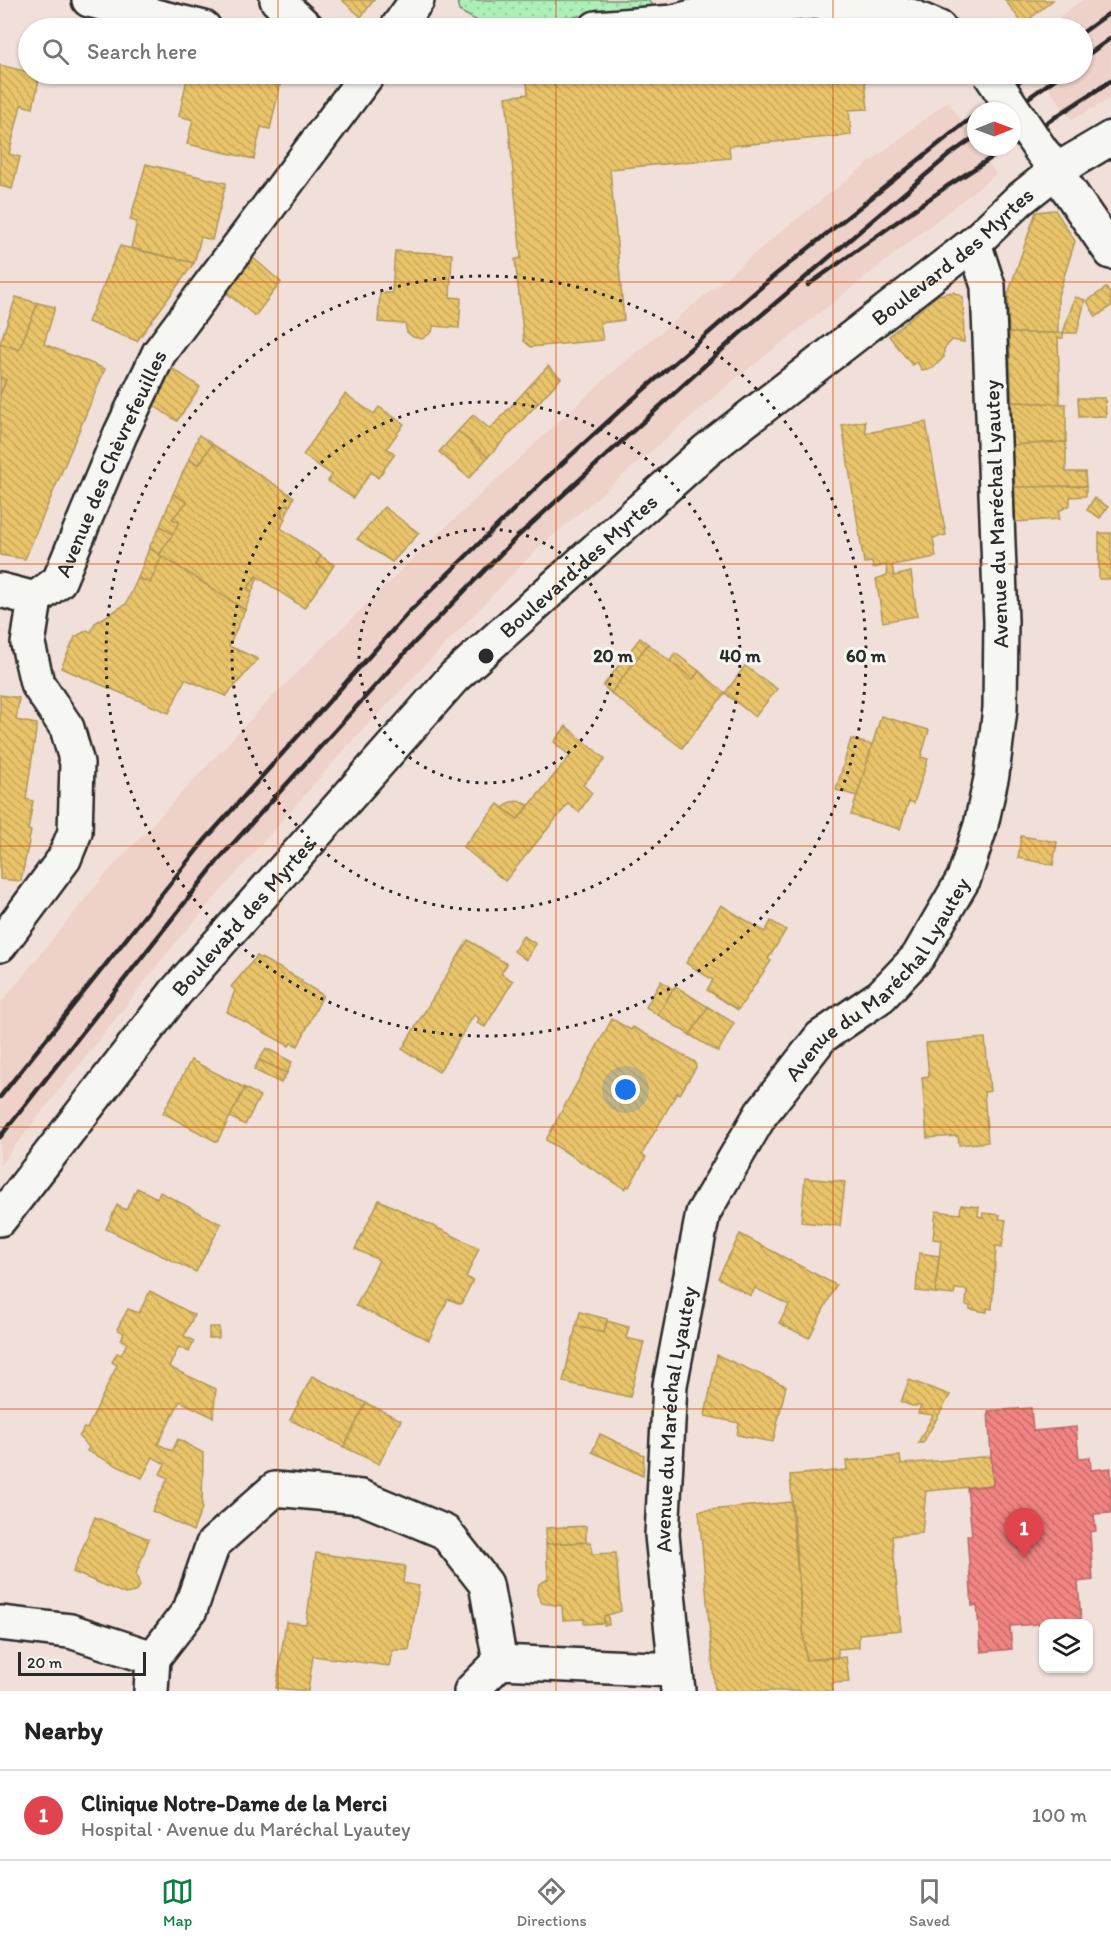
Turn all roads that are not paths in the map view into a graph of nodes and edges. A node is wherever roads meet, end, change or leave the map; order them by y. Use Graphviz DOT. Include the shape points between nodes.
graph roads {
  1 [pos="277,0"];
  2 [pos="417,0"];
  3 [pos="814,1"];
  4 [pos="102,2"];
  5 [pos="700,6"];
  6 [pos="921,15"];
  7 [pos="165,18"];
  8 [pos="296,18"];
  9 [pos="404,18"];
  10 [pos="680,18"];
  11 [pos="361,84"];
  12 [pos="997,84"];
  13 [pos="1111,138"];
  14 [pos="1050,161"];
  15 [pos="974,243"];
  16 [pos="1111,252"];
  17 [pos="0,590"];
  18 [pos="35,599"];
  19 [pos="0,945"];
  20 [pos="0,1219"];
  21 [pos="0,1623"];
  22 [pos="153,1658"];
  23 [pos="500,1662"];
  24 [pos="677,1681"];
  25 [pos="151,1691"];
  26 [pos="471,1691"];
  1 -- 8 [label="street"];
  2 -- 9 [label="street"];
  3 -- 5 [label="street"];
  3 -- 6 [label="street"];
  4 -- 7 [label="street"];
  5 -- 10 [label="street"];
  11 -- 18 [label="street, Avenue des Chèvrefeuilles" via="159,353 59,581"];
  12 -- 14 [label="street, bridge"];
  13 -- 14 [label="street, Boulevard des Myrtes"];
  14 -- 15 [label="street, Boulevard des Myrtes" via="1019,200"];
  14 -- 16 [label="street"];
  15 -- 20 [label="street, Boulevard des Myrtes" via="707,450 454,677 175,993"];
  15 -- 24 [label="street, Avenue du Maréchal Lyautey" via="988,286 1001,621 1000,709 992,774 964,878 918,957 881,996 821,1037 761,1114 703,1213 670,1385 662,1535"];
  17 -- 18 [label="street"];
  18 -- 19 [label="street, Avenue des Chèvrefeuilles" via="28,644 37,682 67,728 77,764 75,832 64,859"];
  21 -- 22 [label="street" via="70,1631"];
  22 -- 23 [label="street" via="190,1611 213,1544 275,1489 361,1497 446,1532 486,1584"];
  22 -- 25 [label="street"];
  23 -- 24 [label="street"];
  23 -- 26 [label="street"];
}
